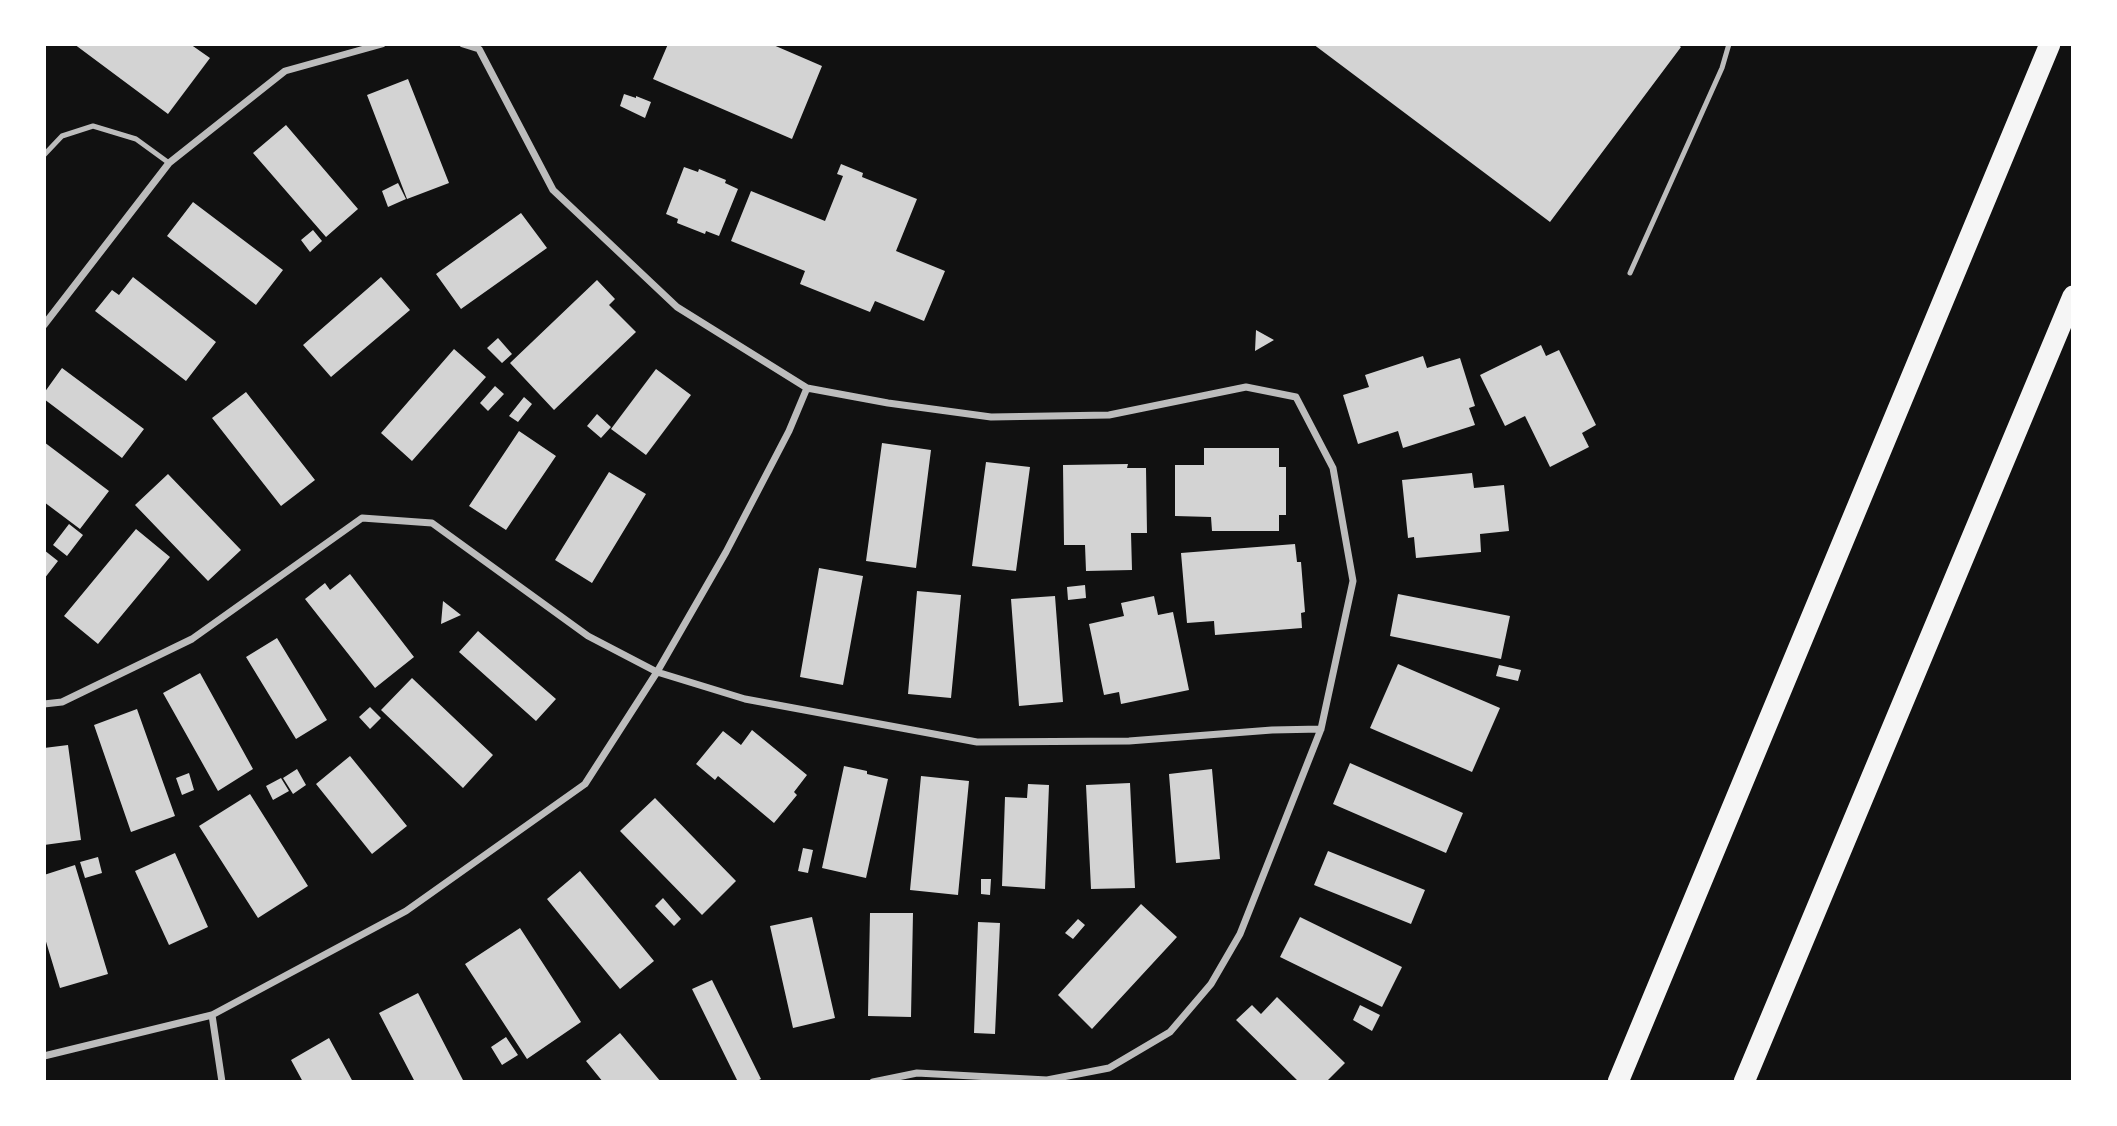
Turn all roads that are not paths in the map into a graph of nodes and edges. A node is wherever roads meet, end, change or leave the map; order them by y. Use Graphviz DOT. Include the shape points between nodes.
graph roads {
  1 [pos="382,44"];
  2 [pos="463,44"];
  3 [pos="1729,44"];
  4 [pos="2050,44"];
  5 [pos="44,155"];
  6 [pos="169,163"];
  7 [pos="1630,273"];
  8 [pos="2073,296"];
  9 [pos="44,325"];
  10 [pos="807,388"];
  11 [pos="657,672"];
  12 [pos="44,704"];
  13 [pos="1321,729"];
  14 [pos="212,1015"];
  15 [pos="44,1056"];
  16 [pos="222,1082"];
  17 [pos="873,1082"];
  18 [pos="1618,1082"];
  19 [pos="1744,1082"];
  1 -- 6 [label="street" via="285,71"];
  2 -- 10 [label="street" via="479,49 553,190 677,307"];
  3 -- 7 [label="lane"];
  4 -- 18 [label="highway"];
  5 -- 6 [label="lane" via="62,136 93,126 136,139"];
  6 -- 9 [label="street"];
  8 -- 19 [label="highway"];
  10 -- 11 [label="street" via="726,552"];
  10 -- 13 [label="street" via="991,417 1109,415 1246,387 1296,397 1333,468 1353,581"];
  11 -- 12 [label="street" via="588,636 432,523 362,517 192,639 62,702"];
  11 -- 13 [label="street" via="745,699 976,742 1129,741"];
  11 -- 14 [label="street" via="585,784 406,911"];
  13 -- 17 [label="street" via="1240,934 1211,985 1170,1032 1109,1068 1047,1080 917,1073"];
  14 -- 15 [label="street"];
  14 -- 16 [label="street"];
}
